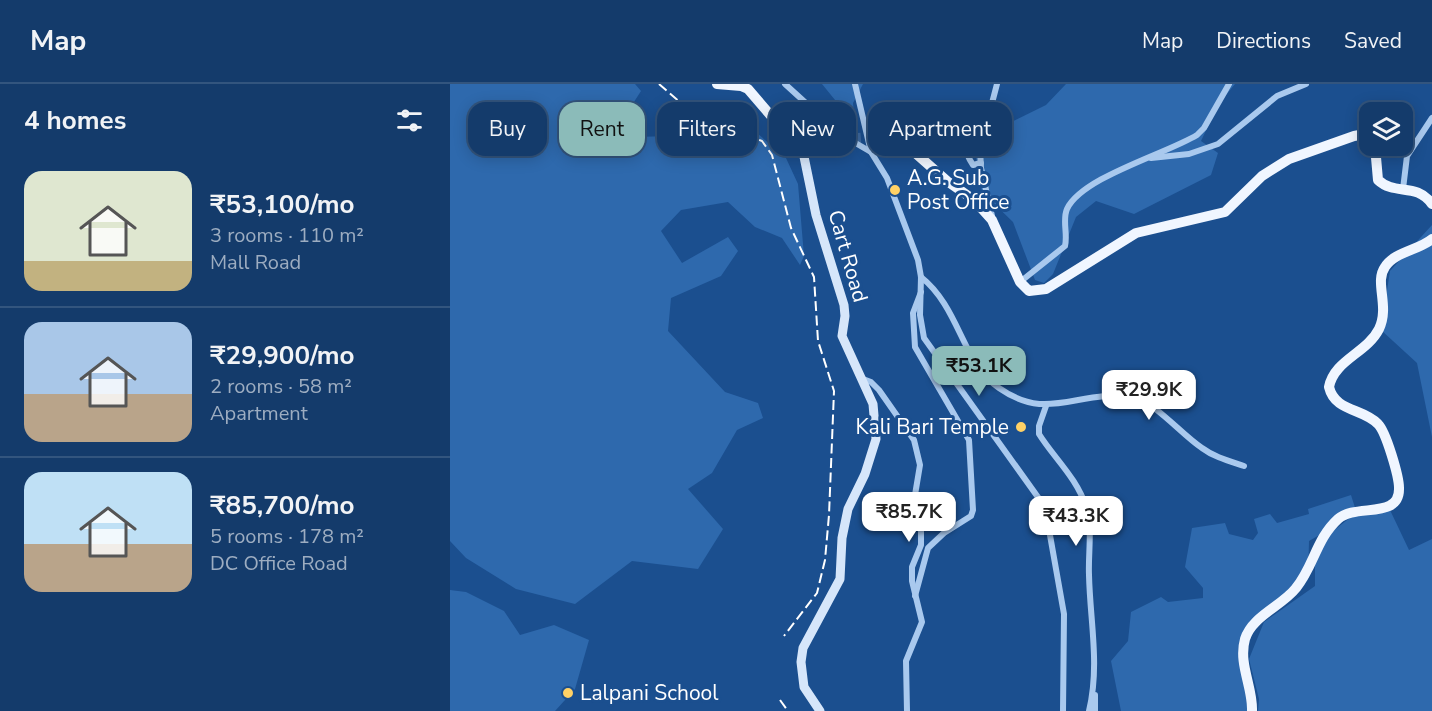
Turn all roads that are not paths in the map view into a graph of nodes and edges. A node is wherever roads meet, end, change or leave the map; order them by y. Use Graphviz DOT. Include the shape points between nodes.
graph roads {
  1 [pos="717,84"];
  2 [pos="785,84"];
  3 [pos="855,84"];
  4 [pos="997,84"];
  5 [pos="1229,84"];
  6 [pos="1306,84"];
  7 [pos="769,114"];
  8 [pos="1432,118"];
  9 [pos="1359,135"];
  10 [pos="868,139"];
  11 [pos="868,150"];
  12 [pos="804,156"];
  13 [pos="873,156"];
  14 [pos="919,156"];
  15 [pos="968,156"];
  16 [pos="1376,156"];
  17 [pos="1148,158"];
  18 [pos="981,163"];
  19 [pos="1403,189"];
  20 [pos="1432,204"];
  21 [pos="992,220"];
  22 [pos="1432,239"];
  23 [pos="921,276"];
  24 [pos="1020,282"];
  25 [pos="922,291"];
  26 [pos="863,379"];
  27 [pos="1046,406"];
  28 [pos="1244,466"];
  29 [pos="915,596"];
  30 [pos="1094,685"];
  31 [pos="820,711"];
  32 [pos="907,711"];
  33 [pos="1063,711"];
  34 [pos="1089,711"];
  35 [pos="1095,711"];
  36 [pos="1252,711"];
  1 -- 7 [label="main road" via="748,89"];
  2 -- 11 [label="street" via="840,135"];
  3 -- 10 [label="street"];
  4 -- 18 [label="street" via="984,129"];
  5 -- 17 [label="street" via="1197,135"];
  6 -- 17 [label="street" via="1277,96 1218,144 1170,158"];
  8 -- 19 [label="street" via="1407,156"];
  9 -- 24 [label="main road" via="1289,159 1262,176 1225,212 1136,233 1046,289 1029,291"];
  12 -- 26 [label="main road, Cart Road" via="816,215 841,295 845,316 842,336"];
  13 -- 23 [label="street" via="897,200"];
  14 -- 21 [label="main road" via="974,200"];
  15 -- 18 [label="street" via="973,165"];
  16 -- 19 [label="main road" via="1378,180"];
  17 -- 24 [label="street" via="1104,177 1071,202 1065,216 1065,246"];
  18 -- 21 [label="street"];
  19 -- 20 [label="main road" via="1419,191"];
  21 -- 24 [label="main road"];
  22 -- 36 [label="main road" via="1387,264 1381,276 1385,312 1380,327 1333,373 1329,387 1342,406 1375,421 1382,429 1398,480 1398,500 1390,508 1343,515 1330,526 1294,591 1249,631 1243,664 1253,700"];
  23 -- 25 [label="street"];
  23 -- 27 [label="street" via="942,297 987,377 1007,393"];
  25 -- 29 [label="street" via="913,313 915,347 969,440 973,510 971,516 928,548"];
  25 -- 33 [label="street" via="920,315 924,338 1045,507 1064,614"];
  26 -- 29 [label="street" via="879,390 914,440 920,465 912,513 921,530 921,545 912,567"];
  26 -- 31 [label="main road, Cart Road" via="873,404 876,439 848,509 840,579 803,648 801,662 804,687"];
  27 -- 28 [label="street" via="1103,396 1131,396 1212,455"];
  27 -- 30 [label="street" via="1039,434 1077,488 1090,522 1088,573 1095,640"];
  29 -- 32 [label="street" via="922,622 906,661"];
  30 -- 34 [label="street"];
  30 -- 35 [label="street"];
}
